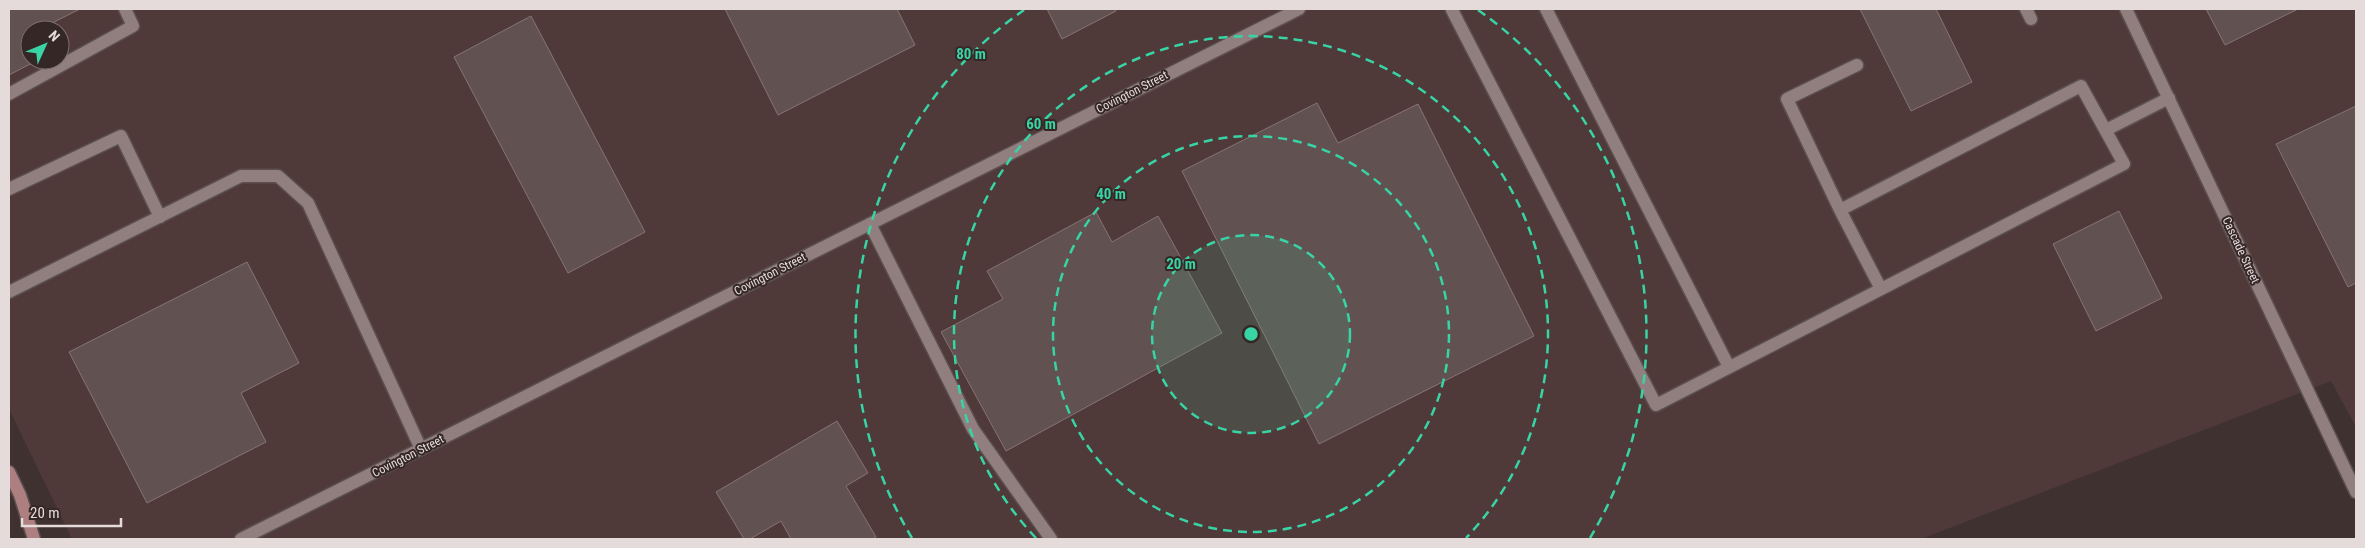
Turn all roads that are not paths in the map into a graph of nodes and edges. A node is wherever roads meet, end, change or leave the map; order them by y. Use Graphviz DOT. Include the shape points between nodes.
graph roads {
  1 [pos="125,9"];
  2 [pos="1299,9"];
  3 [pos="1453,9"];
  4 [pos="1546,9"];
  5 [pos="2126,9"];
  6 [pos="1857,65"];
  7 [pos="9,94"];
  8 [pos="2169,98"];
  9 [pos="2106,130"];
  10 [pos="9,189"];
  11 [pos="1840,210"];
  12 [pos="160,217"];
  13 [pos="870,224"];
  14 [pos="1881,289"];
  15 [pos="9,292"];
  16 [pos="1729,367"];
  17 [pos="422,449"];
  18 [pos="9,472"];
  19 [pos="2356,492"];
  20 [pos="34,539"];
  21 [pos="241,539"];
  22 [pos="1050,539"];
  1 -- 7 [label="street" via="133,26"];
  2 -- 13 [label="street, Covington Street"];
  3 -- 16 [label="street" via="1656,405"];
  4 -- 16 [label="street"];
  5 -- 8 [label="street, Cascade Street"];
  6 -- 11 [label="street" via="1787,99"];
  8 -- 9 [label="street"];
  8 -- 19 [label="street, Cascade Street"];
  9 -- 11 [label="street" via="2082,86"];
  9 -- 14 [label="street" via="2124,164"];
  10 -- 12 [label="street" via="121,136"];
  11 -- 14 [label="street"];
  12 -- 15 [label="street"];
  12 -- 17 [label="street" via="241,176 278,176 308,203"];
  13 -- 17 [label="street, Covington Street"];
  13 -- 22 [label="street" via="973,429"];
  14 -- 16 [label="street"];
  17 -- 21 [label="street, Covington Street"];
  18 -- 20 [label="main road"];
}
